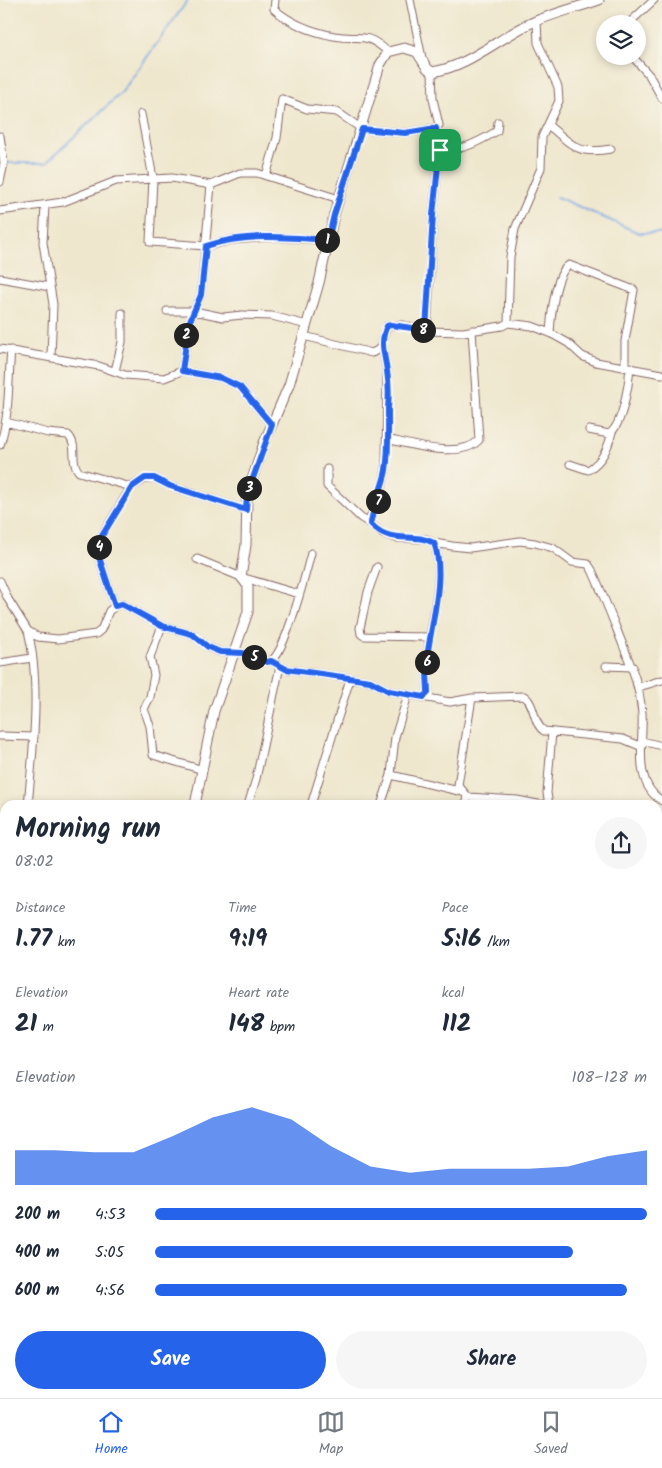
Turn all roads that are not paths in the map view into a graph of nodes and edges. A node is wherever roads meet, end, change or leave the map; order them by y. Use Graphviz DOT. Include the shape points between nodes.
graph roads {
  1 [pos="275,0"];
  2 [pos="410,0"];
  3 [pos="599,0"];
  4 [pos="654,0"];
  5 [pos="638,15"];
  6 [pos="537,21"];
  7 [pos="418,36"];
  8 [pos="410,48"];
  9 [pos="388,52"];
  10 [pos="422,58"];
  11 [pos="640,65"];
  12 [pos="432,72"];
  13 [pos="662,98"];
  14 [pos="141,114"];
  15 [pos="498,122"];
  16 [pos="548,125"];
  17 [pos="436,128"];
  18 [pos="362,129"];
  19 [pos="0,136"];
  20 [pos="611,149"];
  21 [pos="440,150"];
  22 [pos="266,176"];
  23 [pos="154,178"];
  24 [pos="0,182"];
  25 [pos="211,185"];
  26 [pos="339,199"];
  27 [pos="45,204"];
  28 [pos="0,211"];
  29 [pos="328,240"];
  30 [pos="206,246"];
  31 [pos="0,278"];
  32 [pos="50,287"];
  33 [pos="167,310"];
  34 [pos="194,311"];
  35 [pos="122,313"];
  36 [pos="508,323"];
  37 [pos="307,325"];
  38 [pos="426,330"];
  39 [pos="472,330"];
  40 [pos="550,333"];
  41 [pos="304,336"];
  42 [pos="0,349"];
  43 [pos="11,350"];
  44 [pos="382,351"];
  45 [pos="51,357"];
  46 [pos="627,366"];
  47 [pos="115,371"];
  48 [pos="182,371"];
  49 [pos="662,374"];
  50 [pos="3,406"];
  51 [pos="6,422"];
  52 [pos="272,425"];
  53 [pos="589,430"];
  54 [pos="612,432"];
  55 [pos="387,439"];
  56 [pos="0,445"];
  57 [pos="570,464"];
  58 [pos="327,469"];
  59 [pos="132,487"];
  60 [pos="246,510"];
  61 [pos="371,524"];
  62 [pos="434,543"];
  63 [pos="311,553"];
  64 [pos="197,559"];
  65 [pos="378,567"];
  66 [pos="240,577"];
  67 [pos="0,581"];
  68 [pos="299,594"];
  69 [pos="115,606"];
  70 [pos="162,626"];
  71 [pos="28,630"];
  72 [pos="44,637"];
  73 [pos="430,637"];
  74 [pos="33,650"];
  75 [pos="234,652"];
  76 [pos="32,658"];
  77 [pos="271,661"];
  78 [pos="0,662"];
  79 [pos="280,666"];
  80 [pos="606,666"];
  81 [pos="633,666"];
  82 [pos="350,679"];
  83 [pos="662,680"];
  84 [pos="639,687"];
  85 [pos="408,695"];
  86 [pos="426,696"];
  87 [pos="472,698"];
  88 [pos="552,732"];
  89 [pos="0,736"];
  90 [pos="34,738"];
  91 [pos="641,744"];
  92 [pos="662,746"];
  93 [pos="203,770"];
  94 [pos="391,775"];
  95 [pos="465,795"];
  96 [pos="28,800"];
  97 [pos="196,800"];
  98 [pos="250,800"];
  99 [pos="313,800"];
  100 [pos="383,800"];
  101 [pos="466,800"];
  102 [pos="518,800"];
  103 [pos="549,800"];
  104 [pos="660,800"];
  1 -- 9 [label="street" via="274,9 292,22 336,37 365,37"];
  2 -- 7 [label="street"];
  3 -- 6 [label="street"];
  4 -- 5 [label="street"];
  6 -- 12 [label="street" via="455,66"];
  6 -- 16 [label="street" via="538,43 558,87 559,101"];
  7 -- 8 [label="street"];
  7 -- 10 [label="street"];
  8 -- 9 [label="street"];
  8 -- 10 [label="street"];
  9 -- 18 [label="street" via="380,65"];
  10 -- 12 [label="street"];
  11 -- 13 [label="street"];
  12 -- 17 [label="street" via="439,126"];
  14 -- 23 [label="street"];
  15 -- 21 [label="street" via="497,132 480,141"];
  16 -- 20 [label="street" via="572,146 589,152"];
  16 -- 36 [label="street" via="542,137 541,168 514,229"];
  17 -- 18 [label="street" via="405,133"];
  17 -- 21 [label="street"];
  18 -- 22 [label="street" via="337,112 308,109 282,99 277,138"];
  18 -- 26 [label="street"];
  19 -- 24 [label="street" via="4,163"];
  21 -- 38 [label="street"];
  22 -- 25 [label="street" via="240,173"];
  22 -- 26 [label="street"];
  23 -- 25 [label="street"];
  23 -- 27 [label="street" via="116,181 63,202"];
  23 -- 30 [label="street" via="150,242"];
  25 -- 30 [label="street"];
  26 -- 29 [label="street"];
  27 -- 28 [label="street"];
  27 -- 32 [label="street" via="43,243"];
  29 -- 30 [label="street" via="270,237"];
  29 -- 37 [label="street"];
  30 -- 34 [label="street" via="201,295"];
  31 -- 32 [label="street"];
  32 -- 45 [label="street" via="53,304"];
  33 -- 34 [label="street"];
  34 -- 37 [label="street" via="224,317 272,316"];
  34 -- 48 [label="street" via="189,323"];
  35 -- 47 [label="street" via="122,342"];
  36 -- 39 [label="street"];
  36 -- 40 [label="street" via="532,326"];
  37 -- 41 [label="street"];
  38 -- 39 [label="street"];
  38 -- 44 [label="street" via="387,326"];
  39 -- 55 [label="street" via="479,440 474,446 436,450"];
  40 -- 46 [label="street" via="582,356 596,362"];
  40 -- 46 [label="street" via="559,278 569,265 634,290 625,341"];
  41 -- 44 [label="street" via="372,353"];
  41 -- 52 [label="street"];
  42 -- 43 [label="street"];
  43 -- 45 [label="street"];
  43 -- 50 [label="street"];
  44 -- 55 [label="street" via="387,372"];
  45 -- 47 [label="street"];
  46 -- 49 [label="street"];
  46 -- 54 [label="street" via="628,384"];
  47 -- 48 [label="street" via="125,375 164,378"];
  48 -- 52 [label="street" via="221,378 240,387"];
  50 -- 51 [label="street"];
  51 -- 56 [label="street"];
  51 -- 59 [label="street" via="68,436 74,446 78,472"];
  52 -- 60 [label="street" via="247,495"];
  53 -- 54 [label="street" via="604,434"];
  54 -- 57 [label="street" via="598,463 588,470"];
  55 -- 61 [label="street" via="386,470 379,499 370,518"];
  58 -- 61 [label="street" via="327,486"];
  59 -- 60 [label="street" via="145,478 154,478"];
  59 -- 69 [label="street" via="100,539 98,554"];
  60 -- 66 [label="street" via="246,544"];
  61 -- 62 [label="street" via="383,534 396,538 426,538"];
  62 -- 73 [label="street" via="438,553 438,582"];
  62 -- 81 [label="street" via="470,548 520,541 535,543 553,548 572,562 588,564"];
  63 -- 68 [label="street"];
  64 -- 66 [label="street"];
  65 -- 73 [label="street" via="368,592 361,634"];
  66 -- 68 [label="street"];
  66 -- 75 [label="street" via="248,586 248,612"];
  67 -- 71 [label="street"];
  68 -- 77 [label="street" via="284,642"];
  69 -- 70 [label="street" via="122,604"];
  69 -- 72 [label="street" via="96,634 58,639"];
  70 -- 75 [label="street" via="192,634 220,652"];
  70 -- 93 [label="street" via="150,658 154,676 144,709 150,726 151,751 161,758"];
  71 -- 72 [label="street"];
  71 -- 74 [label="street"];
  72 -- 74 [label="street"];
  73 -- 86 [label="street"];
  74 -- 76 [label="street"];
  75 -- 77 [label="street"];
  75 -- 93 [label="street" via="214,711"];
  76 -- 78 [label="street"];
  76 -- 90 [label="street"];
  77 -- 79 [label="street"];
  79 -- 82 [label="street"];
  79 -- 98 [label="street"];
  80 -- 81 [label="street"];
  81 -- 84 [label="street"];
  82 -- 85 [label="street" via="370,681 389,691"];
  82 -- 99 [label="street"];
  83 -- 84 [label="street"];
  84 -- 91 [label="street"];
  85 -- 86 [label="street"];
  85 -- 94 [label="street" via="395,737"];
  86 -- 87 [label="street" via="450,702"];
  87 -- 88 [label="street" via="524,696 529,700 539,728"];
  87 -- 95 [label="street" via="458,785"];
  88 -- 91 [label="street" via="623,739"];
  88 -- 103 [label="street"];
  89 -- 90 [label="street"];
  90 -- 96 [label="street"];
  91 -- 92 [label="street"];
  91 -- 104 [label="street" via="644,774"];
  93 -- 97 [label="street"];
  94 -- 95 [label="street"];
  94 -- 100 [label="street"];
  95 -- 101 [label="street"];
  95 -- 102 [label="street"];
}
